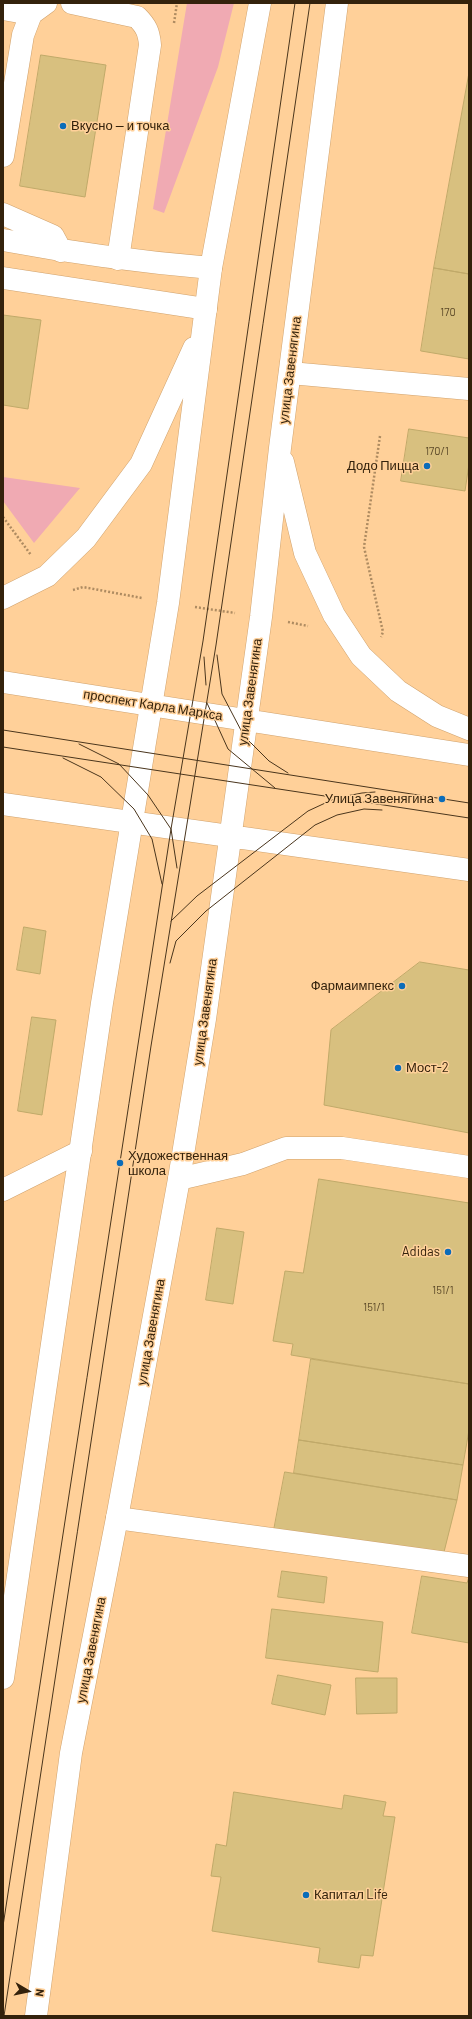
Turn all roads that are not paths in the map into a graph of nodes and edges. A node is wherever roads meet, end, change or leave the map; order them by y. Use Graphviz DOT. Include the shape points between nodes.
graph roads {
  1 [pos="72,3"];
  2 [pos="260,3"];
  3 [pos="337,3"];
  4 [pos="3,9"];
  5 [pos="38,9"];
  6 [pos="3,156"];
  7 [pos="3,214"];
  8 [pos="3,240"];
  9 [pos="61,251"];
  10 [pos="118,259"];
  11 [pos="211,268"];
  12 [pos="3,278"];
  13 [pos="205,319"];
  14 [pos="290,373"];
  15 [pos="469,389"];
  16 [pos="280,448"];
  17 [pos="3,598"];
  18 [pos="3,682"];
  19 [pos="151,705"];
  20 [pos="246,720"];
  21 [pos="469,729"];
  22 [pos="469,755"];
  23 [pos="3,804"];
  24 [pos="132,824"];
  25 [pos="230,837"];
  26 [pos="469,870"];
  27 [pos="81,1151"];
  28 [pos="469,1167"];
  29 [pos="179,1179"];
  30 [pos="3,1190"];
  31 [pos="117,1518"];
  32 [pos="469,1566"];
  33 [pos="6,1645"];
  34 [pos="3,1678"];
  35 [pos="36,2016"];
  1 -- 10 [label="main road" via="137,17 145,24 149,34 150,45"];
  2 -- 11 [label="main road"];
  3 -- 14 [label="main road, улица Завенягина"];
  4 -- 5 [label="main road"];
  5 -- 6 [label="main road" via="23,34"];
  7 -- 9 [label="main road" via="53,236"];
  8 -- 9 [label="main road"];
  9 -- 10 [label="main road"];
  10 -- 11 [label="main road"];
  11 -- 13 [label="main road"];
  12 -- 13 [label="main road"];
  13 -- 17 [label="main road" via="141,464 86,538 47,576"];
  13 -- 19 [label="main road" via="168,603"];
  14 -- 15 [label="main road"];
  14 -- 16 [label="main road, улица Завенягина"];
  16 -- 20 [label="main road, улица Завенягина" via="261,617"];
  16 -- 21 [label="main road" via="305,553 334,615 361,656 398,691 437,716"];
  18 -- 19 [label="main road, проспект Карла Маркса"];
  19 -- 20 [label="main road, проспект Карла Маркса"];
  19 -- 24 [label="main road"];
  20 -- 22 [label="main road, проспект Карла Маркса"];
  20 -- 25 [label="main road, улица Завенягина"];
  23 -- 24 [label="main road"];
  24 -- 25 [label="main road"];
  24 -- 27 [label="main road" via="102,1003"];
  25 -- 26 [label="main road"];
  25 -- 29 [label="main road, улица Завенягина" via="205,1019"];
  27 -- 30 [label="main road"];
  27 -- 33 [label="main road"];
  28 -- 29 [label="main road" via="342,1148 286,1148 243,1164"];
  29 -- 31 [label="main road, улица Завенягина"];
  31 -- 32 [label="main road"];
  31 -- 35 [label="main road, улица Завенягина" via="71,1753"];
  33 -- 34 [label="main road"];
}
